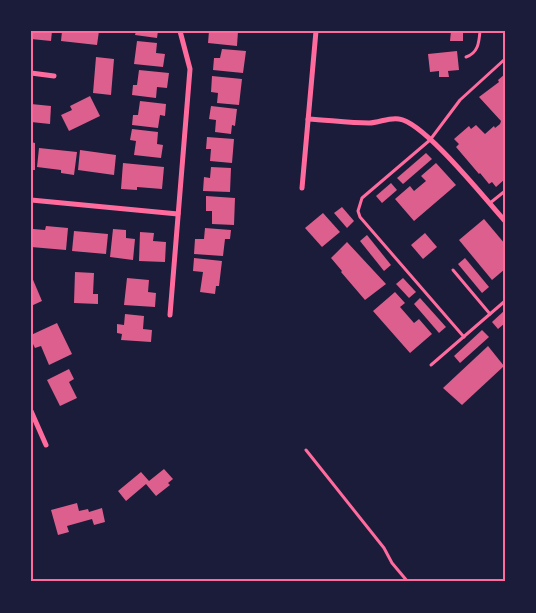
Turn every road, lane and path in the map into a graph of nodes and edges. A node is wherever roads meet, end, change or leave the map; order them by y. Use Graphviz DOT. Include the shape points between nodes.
graph roads {
  1 [pos="180,31"];
  2 [pos="316,31"];
  3 [pos="480,31"];
  4 [pos="466,57"];
  5 [pos="505,59"];
  6 [pos="31,73"];
  7 [pos="54,76"];
  8 [pos="308,119"];
  9 [pos="430,140"];
  10 [pos="302,188"];
  11 [pos="505,191"];
  12 [pos="31,200"];
  13 [pos="489,204"];
  14 [pos="178,214"];
  15 [pos="505,221"];
  16 [pos="453,270"];
  17 [pos="505,301"];
  18 [pos="490,314"];
  19 [pos="170,315"];
  20 [pos="464,337"];
  21 [pos="431,365"];
  22 [pos="31,411"];
  23 [pos="46,445"];
  24 [pos="306,450"];
  25 [pos="408,582"];
  1 -- 14 [label="street" via="190,69"];
  2 -- 8 [label="street"];
  3 -- 4 [label="lane" via="476,50"];
  5 -- 9 [label="lane" via="460,100"];
  6 -- 7 [label="street"];
  8 -- 9 [label="street" via="371,124 398,118"];
  8 -- 10 [label="street"];
  9 -- 13 [label="street"];
  9 -- 20 [label="lane" via="362,198 358,211"];
  11 -- 13 [label="lane"];
  12 -- 14 [label="street"];
  13 -- 15 [label="street"];
  14 -- 19 [label="street"];
  16 -- 18 [label="lane"];
  17 -- 18 [label="lane"];
  18 -- 20 [label="lane"];
  20 -- 21 [label="lane"];
  22 -- 23 [label="street"];
  24 -- 25 [label="lane"];
}
